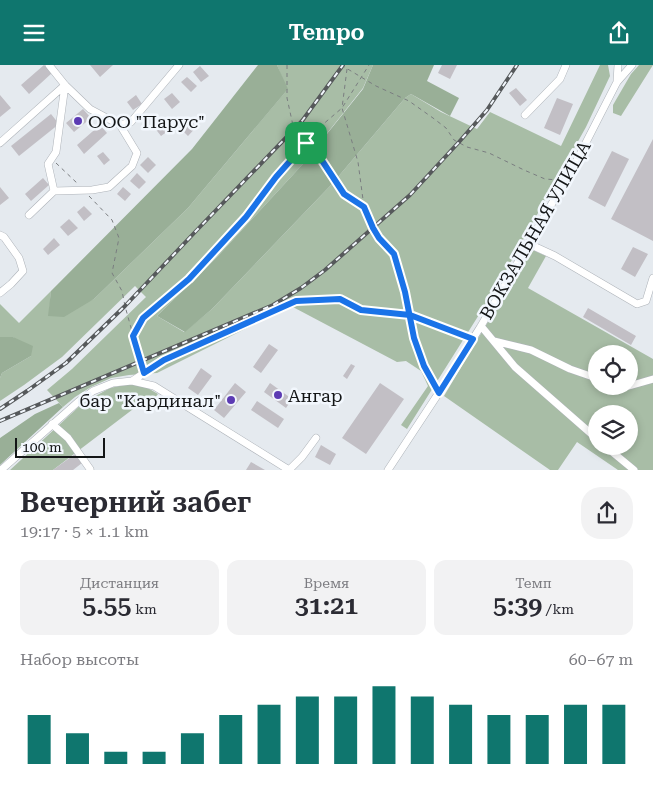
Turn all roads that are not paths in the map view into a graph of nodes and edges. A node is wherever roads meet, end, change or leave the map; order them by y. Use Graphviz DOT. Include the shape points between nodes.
graph roads {
  1 [pos="49,65"];
  2 [pos="180,65"];
  3 [pos="566,65"];
  4 [pos="618,65"];
  5 [pos="632,65"];
  6 [pos="617,82"];
  7 [pos="65,85"];
  8 [pos="525,115"];
  9 [pos="120,125"];
  10 [pos="0,143"];
  11 [pos="54,191"];
  12 [pos="30,215"];
  13 [pos="0,235"];
  14 [pos="529,245"];
  15 [pos="653,278"];
  16 [pos="0,293"];
  17 [pos="481,326"];
  18 [pos="473,339"];
  19 [pos="493,341"];
  20 [pos="588,375"];
  21 [pos="653,379"];
  22 [pos="132,381"];
  23 [pos="638,383"];
  24 [pos="52,424"];
  25 [pos="588,431"];
  26 [pos="316,438"];
  27 [pos="616,455"];
  28 [pos="90,469"];
  29 [pos="1,470"];
  30 [pos="289,470"];
  31 [pos="388,470"];
  32 [pos="634,470"];
  1 -- 7 [label="street"];
  2 -- 9 [label="street" via="131,122"];
  3 -- 8 [label="street" via="560,79"];
  4 -- 6 [label="street"];
  5 -- 6 [label="street, ВОКЗАЛЬНАЯ УЛИЦА"];
  6 -- 14 [label="street, ВОКЗАЛЬНАЯ УЛИЦА"];
  7 -- 9 [label="street" via="90,109"];
  7 -- 10 [label="street"];
  7 -- 11 [label="street" via="56,152 48,164"];
  9 -- 11 [label="street" via="138,153 132,167 110,187"];
  11 -- 12 [label="street"];
  13 -- 16 [label="street" via="20,258 23,271"];
  14 -- 15 [label="street" via="555,256 637,304 646,301"];
  14 -- 17 [label="street, ВОКЗАЛЬНАЯ УЛИЦА"];
  17 -- 18 [label="street, ВОКЗАЛЬНАЯ УЛИЦА"];
  17 -- 19 [label="street"];
  18 -- 22 [label="street" via="410,315 361,310 340,299 296,301 164,360"];
  18 -- 31 [label="street, ВОКЗАЛЬНАЯ УЛИЦА"];
  19 -- 20 [label="street" via="531,350"];
  19 -- 25 [label="street" via="515,367"];
  21 -- 23 [label="street"];
  22 -- 24 [label="street" via="113,383 93,391"];
  22 -- 30 [label="street" via="154,386"];
  24 -- 28 [label="street" via="68,438"];
  24 -- 29 [label="street"];
  26 -- 30 [label="street"];
  27 -- 32 [label="street"];
}
